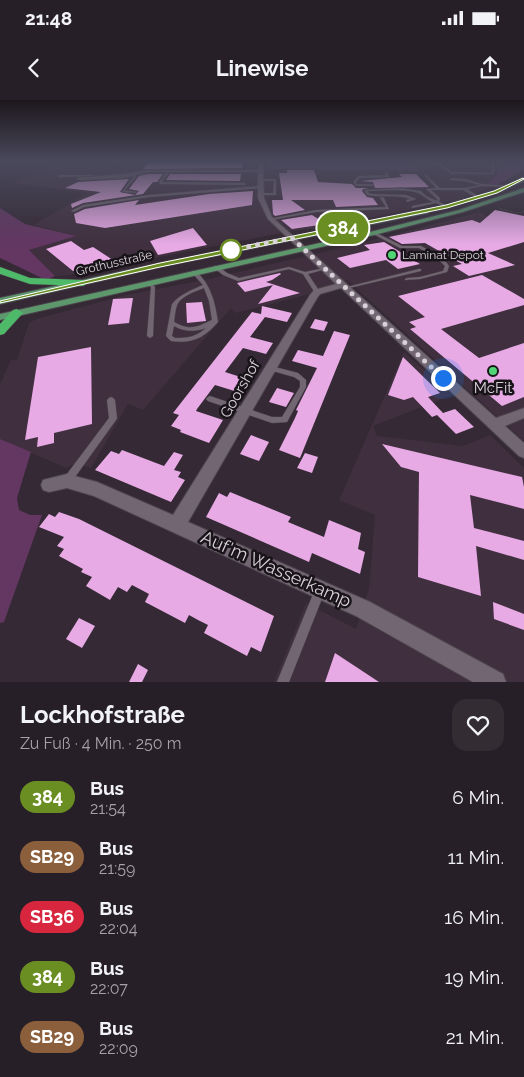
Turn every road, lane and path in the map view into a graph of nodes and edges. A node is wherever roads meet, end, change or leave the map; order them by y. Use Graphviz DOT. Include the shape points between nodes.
graph roads {
  1 [pos="125,189"];
  2 [pos="197,189"];
  3 [pos="261,189"];
  4 [pos="398,189"];
  5 [pos="428,189"];
  6 [pos="464,189"];
  7 [pos="502,189"];
  8 [pos="401,190"];
  9 [pos="524,190"];
  10 [pos="135,192"];
  11 [pos="425,197"];
  12 [pos="382,198"];
  13 [pos="479,198"];
  14 [pos="414,199"];
  15 [pos="407,201"];
  16 [pos="438,202"];
  17 [pos="463,202"];
  18 [pos="455,204"];
  19 [pos="493,206"];
  20 [pos="413,207"];
  21 [pos="447,207"];
  22 [pos="74,211"];
  23 [pos="524,212"];
  24 [pos="271,219"];
  25 [pos="374,233"];
  26 [pos="292,238"];
  27 [pos="301,249"];
  28 [pos="216,267"];
  29 [pos="324,269"];
  30 [pos="0,270"];
  31 [pos="419,270"];
  32 [pos="194,272"];
  33 [pos="305,273"];
  34 [pos="407,279"];
  35 [pos="83,282"];
  36 [pos="148,283"];
  37 [pos="206,285"];
  38 [pos="344,286"];
  39 [pos="317,292"];
  40 [pos="212,300"];
  41 [pos="0,301"];
  42 [pos="17,313"];
  43 [pos="0,317"];
  44 [pos="173,323"];
  45 [pos="0,331"];
  46 [pos="150,336"];
  47 [pos="271,368"];
  48 [pos="210,399"];
  49 [pos="111,400"];
  50 [pos="247,411"];
  51 [pos="524,413"];
  52 [pos="494,424"];
  53 [pos="524,452"];
  54 [pos="67,481"];
  55 [pos="49,485"];
  56 [pos="177,524"];
  57 [pos="322,589"];
  58 [pos="283,682"];
  59 [pos="493,682"];
  1 -- 10 [label="lane"];
  2 -- 22 [label="lane" via="84,206"];
  3 -- 24 [label="street" via="262,204"];
  4 -- 8 [label="lane"];
  5 -- 16 [label="lane" via="439,199"];
  6 -- 13 [label="lane"];
  7 -- 13 [label="main road"];
  8 -- 11 [label="lane" via="420,192"];
  8 -- 14 [label="lane" via="366,190 373,195"];
  9 -- 25 [label="main road, Grothusstraße" via="468,209"];
  11 -- 14 [label="lane"];
  11 -- 16 [label="lane"];
  12 -- 24 [label="lane" via="388,208 316,211"];
  13 -- 17 [label="main road"];
  14 -- 15 [label="lane"];
  16 -- 20 [label="lane"];
  16 -- 21 [label="lane"];
  18 -- 21 [label="main road, Grothusstraße"];
  19 -- 23 [label="path"];
  21 -- 26 [label="main road, Grothusstraße"];
  24 -- 26 [label="street"];
  25 -- 27 [label="main road, Grothusstraße"];
  25 -- 34 [label="lane" via="401,247 420,247 441,259 446,266 445,272"];
  26 -- 27 [label="street"];
  26 -- 35 [label="main road, Grothusstraße"];
  27 -- 28 [label="main road, Grothusstraße"];
  27 -- 29 [label="street"];
  28 -- 32 [label="main road, Grothusstraße"];
  28 -- 33 [label="lane" via="238,280 289,268"];
  29 -- 33 [label="lane"];
  29 -- 38 [label="street"];
  30 -- 35 [label="highway" via="29,281"];
  31 -- 38 [label="lane"];
  32 -- 36 [label="main road, Grothusstraße"];
  32 -- 37 [label="lane"];
  33 -- 39 [label="lane"];
  35 -- 41 [label="main road, Grothusstraße"];
  36 -- 42 [label="main road, Grothusstraße"];
  36 -- 46 [label="lane" via="153,287"];
  37 -- 40 [label="lane"];
  37 -- 44 [label="lane" via="177,301"];
  38 -- 39 [label="street"];
  38 -- 52 [label="street"];
  39 -- 47 [label="street, Goorshof"];
  40 -- 44 [label="lane" via="209,306 212,323 191,330"];
  40 -- 44 [label="lane" via="215,322 202,337 173,340 169,336"];
  42 -- 43 [label="main road, Grothusstraße"];
  42 -- 45 [label="highway"];
  47 -- 50 [label="street, Goorshof"];
  47 -- 50 [label="lane" via="303,380 287,416 277,421"];
  48 -- 50 [label="lane"];
  49 -- 54 [label="lane" via="113,418"];
  50 -- 56 [label="street, Goorshof"];
  51 -- 52 [label="street"];
  52 -- 53 [label="street"];
  54 -- 55 [label="street, Auf'm Wasserkamp"];
  54 -- 56 [label="street, Auf'm Wasserkamp" via="97,489"];
  56 -- 57 [label="street, Auf'm Wasserkamp"];
  57 -- 58 [label="lane"];
  57 -- 59 [label="street, Auf'm Wasserkamp"];
}
